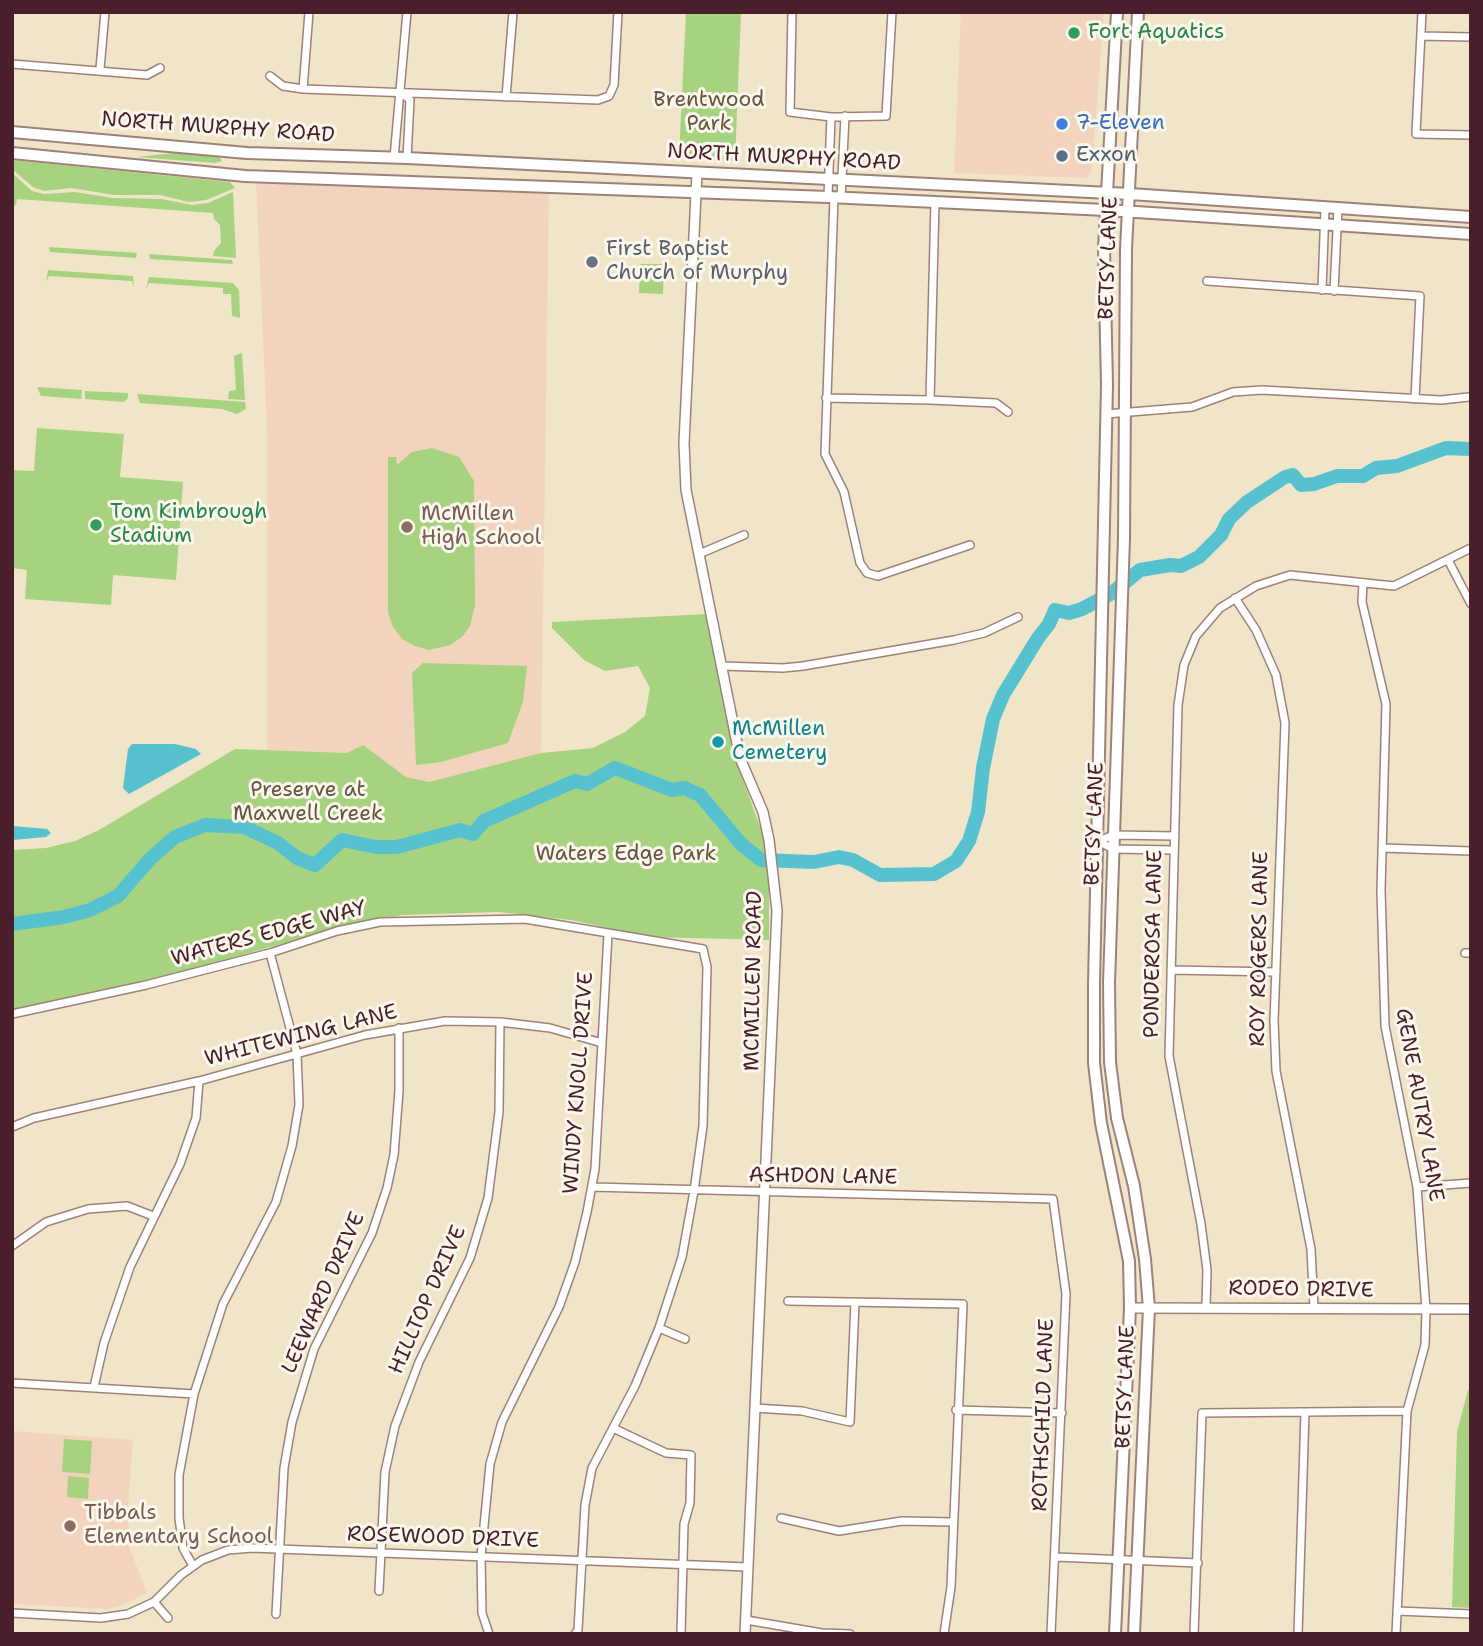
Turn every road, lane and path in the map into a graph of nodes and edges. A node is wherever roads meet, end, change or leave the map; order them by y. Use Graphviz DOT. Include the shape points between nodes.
graph roads {
  1 [pos="105,12"];
  2 [pos="309,12"];
  3 [pos="407,12"];
  4 [pos="513,12"];
  5 [pos="618,12"];
  6 [pos="792,12"];
  7 [pos="892,12"];
  8 [pos="1117,12"];
  9 [pos="1138,12"];
  10 [pos="1422,12"];
  11 [pos="1421,36"];
  12 [pos="1471,37"];
  13 [pos="12,64"];
  14 [pos="160,68"];
  15 [pos="100,69"];
  16 [pos="1113,70"];
  17 [pos="1136,71"];
  18 [pos="270,76"];
  19 [pos="303,89"];
  20 [pos="402,92"];
  21 [pos="506,97"];
  22 [pos="831,117"];
  23 [pos="845,117"];
  24 [pos="12,132"];
  25 [pos="1471,135"];
  26 [pos="12,153"];
  27 [pos="394,158"];
  28 [pos="407,158"];
  29 [pos="697,173"];
  30 [pos="829,180"];
  31 [pos="842,181"];
  32 [pos="696,191"];
  33 [pos="1107,194"];
  34 [pos="1130,194"];
  35 [pos="834,197"];
  36 [pos="935,202"];
  37 [pos="1325,208"];
  38 [pos="1338,209"];
  39 [pos="1106,210"];
  40 [pos="1128,212"];
  41 [pos="1471,217"];
  42 [pos="1324,226"];
  43 [pos="1337,227"];
  44 [pos="1471,234"];
  45 [pos="1207,281"];
  46 [pos="1322,290"];
  47 [pos="1334,291"];
  48 [pos="1469,397"];
  49 [pos="826,398"];
  50 [pos="1415,399"];
  51 [pos="930,400"];
  52 [pos="1008,412"];
  53 [pos="1106,414"];
  54 [pos="1126,414"];
  55 [pos="744,535"];
  56 [pos="970,545"];
  57 [pos="1471,548"];
  58 [pos="699,554"];
  59 [pos="1448,560"];
  60 [pos="1363,583"];
  61 [pos="1235,598"];
  62 [pos="1471,604"];
  63 [pos="1018,617"];
  64 [pos="722,666"];
  65 [pos="1114,835"];
  66 [pos="1175,836"];
  67 [pos="1098,841"];
  68 [pos="1382,848"];
  69 [pos="1113,849"];
  70 [pos="1174,850"];
  71 [pos="1471,850"];
  72 [pos="608,934"];
  73 [pos="270,953"];
  74 [pos="1171,970"];
  75 [pos="1276,972"];
  76 [pos="12,1014"];
  77 [pos="500,1022"];
  78 [pos="399,1028"];
  79 [pos="602,1043"];
  80 [pos="297,1054"];
  81 [pos="199,1081"];
  82 [pos="12,1127"];
  83 [pos="1471,1183"];
  84 [pos="592,1187"];
  85 [pos="1418,1187"];
  86 [pos="694,1191"];
  87 [pos="764,1193"];
  88 [pos="1053,1199"];
  89 [pos="153,1216"];
  90 [pos="12,1246"];
  91 [pos="788,1301"];
  92 [pos="855,1302"];
  93 [pos="1206,1307"];
  94 [pos="1130,1308"];
  95 [pos="1149,1308"];
  96 [pos="1314,1308"];
  97 [pos="1426,1309"];
  98 [pos="1471,1309"];
  99 [pos="659,1328"];
  100 [pos="685,1339"];
  101 [pos="12,1383"];
  102 [pos="94,1387"];
  103 [pos="194,1394"];
  104 [pos="755,1408"];
  105 [pos="956,1410"];
  106 [pos="1407,1411"];
  107 [pos="1305,1412"];
  108 [pos="1062,1413"];
  109 [pos="613,1429"];
  110 [pos="781,1518"];
  111 [pos="952,1522"];
  112 [pos="278,1549"];
  113 [pos="381,1553"];
  114 [pos="481,1557"];
  115 [pos="1056,1557"];
  116 [pos="1120,1560"];
  117 [pos="581,1561"];
  118 [pos="1138,1561"];
  119 [pos="1198,1563"];
  120 [pos="682,1565"];
  121 [pos="193,1566"];
  122 [pos="748,1567"];
  123 [pos="379,1591"];
  124 [pos="154,1602"];
  125 [pos="1398,1611"];
  126 [pos="12,1613"];
  127 [pos="276,1614"];
  128 [pos="1471,1614"];
  129 [pos="168,1618"];
  130 [pos="746,1620"];
  131 [pos="489,1634"];
  132 [pos="575,1634"];
  133 [pos="681,1634"];
  134 [pos="745,1634"];
  135 [pos="850,1634"];
  136 [pos="944,1634"];
  137 [pos="1051,1634"];
  138 [pos="1115,1634"];
  139 [pos="1134,1634"];
  140 [pos="1194,1634"];
  141 [pos="1298,1634"];
  142 [pos="1396,1634"];
  1 -- 15 [label="street"];
  2 -- 19 [label="street"];
  3 -- 20 [label="street"];
  4 -- 21 [label="street"];
  5 -- 21 [label="street" via="614,85 609,96 590,101"];
  6 -- 22 [label="street" via="790,112"];
  7 -- 23 [label="street" via="886,116"];
  8 -- 16 [label="main road, BETSY LANE"];
  9 -- 17 [label="main road, BETSY LANE"];
  10 -- 11 [label="street"];
  11 -- 12 [label="street"];
  11 -- 25 [label="street" via="1416,134"];
  13 -- 15 [label="street"];
  14 -- 15 [label="street" via="147,75"];
  16 -- 17 [label="main road"];
  16 -- 33 [label="main road, BETSY LANE"];
  17 -- 34 [label="main road, BETSY LANE"];
  18 -- 19 [label="street" via="283,86"];
  19 -- 20 [label="street"];
  20 -- 21 [label="street"];
  20 -- 27 [label="street" via="397,100"];
  20 -- 28 [label="street" via="410,100"];
  22 -- 23 [label="street"];
  22 -- 30 [label="street"];
  23 -- 31 [label="street"];
  24 -- 27 [label="main road, NORTH MURPHY ROAD" via="247,153"];
  26 -- 32 [label="main road, NORTH MURPHY ROAD" via="245,176"];
  27 -- 28 [label="main road, NORTH MURPHY ROAD"];
  28 -- 29 [label="main road, NORTH MURPHY ROAD"];
  29 -- 30 [label="main road, NORTH MURPHY ROAD"];
  29 -- 32 [label="street, MCMILLEN ROAD"];
  30 -- 31 [label="main road, NORTH MURPHY ROAD"];
  30 -- 35 [label="street"];
  31 -- 33 [label="main road, NORTH MURPHY ROAD"];
  31 -- 35 [label="street"];
  32 -- 35 [label="main road, NORTH MURPHY ROAD"];
  32 -- 58 [label="street, MCMILLEN ROAD" via="684,443 686,490"];
  33 -- 34 [label="main road, NORTH MURPHY ROAD"];
  33 -- 39 [label="main road, BETSY LANE"];
  34 -- 37 [label="main road, NORTH MURPHY ROAD"];
  34 -- 40 [label="main road, BETSY LANE"];
  35 -- 36 [label="main road, NORTH MURPHY ROAD"];
  35 -- 49 [label="street"];
  36 -- 39 [label="main road, NORTH MURPHY ROAD"];
  36 -- 51 [label="street"];
  37 -- 38 [label="main road, NORTH MURPHY ROAD"];
  37 -- 42 [label="street"];
  38 -- 41 [label="main road, NORTH MURPHY ROAD"];
  38 -- 43 [label="street"];
  39 -- 40 [label="main road, NORTH MURPHY ROAD"];
  39 -- 53 [label="main road, BETSY LANE"];
  40 -- 42 [label="main road, NORTH MURPHY ROAD"];
  40 -- 54 [label="main road, BETSY LANE"];
  42 -- 43 [label="main road, NORTH MURPHY ROAD"];
  42 -- 46 [label="street"];
  43 -- 44 [label="main road, NORTH MURPHY ROAD"];
  43 -- 47 [label="street"];
  45 -- 46 [label="street"];
  46 -- 47 [label="street"];
  47 -- 50 [label="street" via="1420,296"];
  48 -- 50 [label="street"];
  49 -- 51 [label="street"];
  49 -- 56 [label="street" via="825,454 844,492 863,569 878,576"];
  50 -- 54 [label="street" via="1233,391 1192,407"];
  51 -- 52 [label="street" via="996,403"];
  53 -- 54 [label="street"];
  53 -- 67 [label="main road, BETSY LANE"];
  54 -- 65 [label="main road, BETSY LANE"];
  55 -- 58 [label="street"];
  57 -- 59 [label="street, PONDEROSA LANE"];
  58 -- 64 [label="street, MCMILLEN ROAD"];
  59 -- 60 [label="street, PONDEROSA LANE" via="1394,586"];
  59 -- 62 [label="street"];
  60 -- 61 [label="street, PONDEROSA LANE" via="1290,575"];
  60 -- 68 [label="street, GENE AUTRY LANE" via="1362,602 1385,704"];
  61 -- 66 [label="street, PONDEROSA LANE" via="1196,636 1184,665 1178,705"];
  61 -- 75 [label="street, ROY ROGERS LANE" via="1276,675 1284,723"];
  63 -- 64 [label="street" via="984,633 849,658 783,668"];
  64 -- 87 [label="street, MCMILLEN ROAD" via="740,758 763,812 777,911"];
  65 -- 66 [label="street"];
  65 -- 67 [label="street"];
  65 -- 69 [label="main road, BETSY LANE"];
  66 -- 70 [label="street, PONDEROSA LANE"];
  67 -- 69 [label="street"];
  67 -- 94 [label="main road, BETSY LANE" via="1094,1063 1101,1123 1129,1261"];
  68 -- 71 [label="street"];
  68 -- 85 [label="street, GENE AUTRY LANE" via="1385,1026"];
  69 -- 70 [label="street"];
  69 -- 95 [label="main road, BETSY LANE" via="1110,1062 1117,1118 1134,1186"];
  70 -- 74 [label="street, PONDEROSA LANE"];
  72 -- 73 [label="street, WATERS EDGE WAY" via="525,919 380,922"];
  72 -- 79 [label="street, WINDY KNOLL DRIVE"];
  72 -- 86 [label="street, WATERS EDGE WAY" via="703,949 707,967 704,1113"];
  73 -- 76 [label="street, WATERS EDGE WAY"];
  73 -- 80 [label="street"];
  74 -- 75 [label="street"];
  74 -- 93 [label="street, PONDEROSA LANE" via="1169,1056 1201,1224"];
  75 -- 96 [label="street, ROY ROGERS LANE" via="1276,1071 1311,1249"];
  77 -- 78 [label="street, WHITEWING LANE" via="445,1021"];
  77 -- 79 [label="street, WHITEWING LANE" via="550,1028"];
  77 -- 113 [label="street, HILLTOP DRIVE" via="499,1112 488,1198 458,1287 401,1405 385,1472"];
  78 -- 80 [label="street, WHITEWING LANE"];
  78 -- 112 [label="street, LEEWARD DRIVE" via="400,1091 387,1188 372,1233 314,1349 299,1393 284,1468"];
  79 -- 84 [label="street, WINDY KNOLL DRIVE"];
  80 -- 81 [label="street, WHITEWING LANE"];
  80 -- 103 [label="street" via="299,1105 276,1202 223,1304"];
  81 -- 82 [label="street, WHITEWING LANE"];
  81 -- 89 [label="street" via="196,1118 180,1164"];
  83 -- 85 [label="street"];
  84 -- 86 [label="street, ASHDON LANE"];
  84 -- 114 [label="street, WINDY KNOLL DRIVE" via="559,1307 502,1422 488,1477"];
  85 -- 97 [label="street, GENE AUTRY LANE"];
  86 -- 87 [label="street, ASHDON LANE"];
  86 -- 99 [label="street" via="682,1257"];
  87 -- 88 [label="street, ASHDON LANE"];
  87 -- 104 [label="street, MCMILLEN ROAD"];
  88 -- 108 [label="street, ROTHSCHILD LANE" via="1066,1294"];
  89 -- 90 [label="street" via="127,1206 88,1209 46,1222"];
  89 -- 102 [label="street" via="130,1267"];
  91 -- 92 [label="street"];
  92 -- 104 [label="street" via="850,1422 802,1411"];
  92 -- 105 [label="street" via="962,1304"];
  93 -- 95 [label="street, RODEO DRIVE"];
  93 -- 96 [label="street, RODEO DRIVE"];
  94 -- 95 [label="street, RODEO DRIVE"];
  94 -- 116 [label="main road, BETSY LANE"];
  95 -- 118 [label="main road, BETSY LANE"];
  96 -- 97 [label="street, RODEO DRIVE"];
  97 -- 98 [label="street, RODEO DRIVE"];
  97 -- 106 [label="street, GENE AUTRY LANE" via="1425,1345"];
  99 -- 100 [label="street"];
  99 -- 109 [label="street"];
  101 -- 102 [label="street"];
  102 -- 103 [label="street"];
  103 -- 121 [label="street" via="179,1475 184,1548"];
  104 -- 122 [label="street, MCMILLEN ROAD"];
  105 -- 108 [label="street"];
  105 -- 111 [label="street"];
  106 -- 107 [label="street"];
  106 -- 125 [label="street, GENE AUTRY LANE"];
  107 -- 119 [label="street" via="1202,1413"];
  107 -- 141 [label="street"];
  108 -- 115 [label="street, ROTHSCHILD LANE"];
  109 -- 117 [label="street" via="592,1468"];
  109 -- 120 [label="street" via="666,1453 691,1455"];
  110 -- 111 [label="street" via="838,1531 902,1521"];
  111 -- 136 [label="street" via="951,1587"];
  112 -- 113 [label="street, ROSEWOOD DRIVE"];
  112 -- 121 [label="street, ROSEWOOD DRIVE" via="228,1550"];
  112 -- 127 [label="street, LEEWARD DRIVE"];
  113 -- 114 [label="street, ROSEWOOD DRIVE"];
  113 -- 123 [label="street, HILLTOP DRIVE"];
  114 -- 117 [label="street, ROSEWOOD DRIVE"];
  114 -- 131 [label="street, WINDY KNOLL DRIVE" via="482,1614"];
  115 -- 116 [label="street"];
  115 -- 137 [label="street, ROTHSCHILD LANE"];
  116 -- 118 [label="street"];
  116 -- 138 [label="main road, BETSY LANE"];
  117 -- 120 [label="street, ROSEWOOD DRIVE"];
  117 -- 132 [label="street" via="579,1630"];
  118 -- 119 [label="street"];
  118 -- 139 [label="main road, BETSY LANE"];
  119 -- 140 [label="street"];
  120 -- 122 [label="street, ROSEWOOD DRIVE"];
  120 -- 133 [label="street"];
  121 -- 124 [label="street, ROSEWOOD DRIVE"];
  122 -- 130 [label="street, MCMILLEN ROAD"];
  124 -- 126 [label="street, ROSEWOOD DRIVE" via="128,1614 101,1618"];
  124 -- 129 [label="street"];
  125 -- 128 [label="street"];
  125 -- 142 [label="street, GENE AUTRY LANE"];
  130 -- 134 [label="street, MCMILLEN ROAD"];
  130 -- 135 [label="street"];
}
